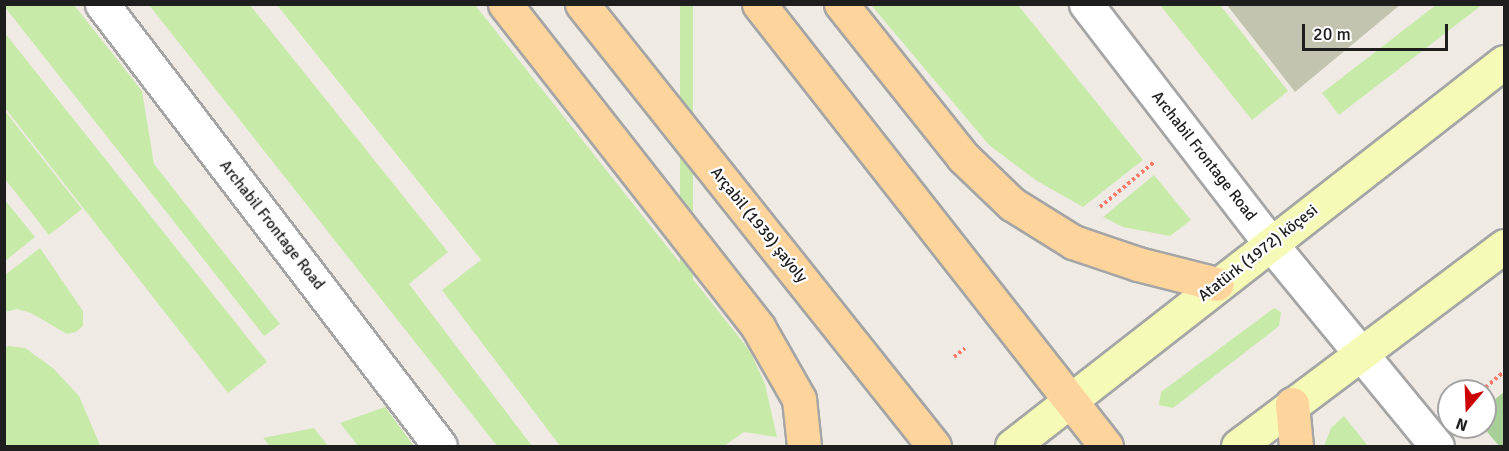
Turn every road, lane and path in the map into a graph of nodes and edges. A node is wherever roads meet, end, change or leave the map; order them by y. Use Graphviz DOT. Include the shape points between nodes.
graph roads {
  1 [pos="102,4"];
  2 [pos="505,4"];
  3 [pos="582,4"];
  4 [pos="759,4"];
  5 [pos="841,4"];
  6 [pos="1086,4"];
  7 [pos="1504,62"];
  8 [pos="1162,169"];
  9 [pos="1097,210"];
  10 [pos="1270,243"];
  11 [pos="1504,246"];
  12 [pos="1217,284"];
  13 [pos="965,348"];
  14 [pos="1363,356"];
  15 [pos="954,357"];
  16 [pos="1072,401"];
  17 [pos="1292,404"];
  18 [pos="440,447"];
  19 [pos="804,447"];
  20 [pos="934,447"];
  21 [pos="1012,447"];
  22 [pos="1106,447"];
  23 [pos="1238,447"];
  24 [pos="1296,447"];
  25 [pos="1437,447"];
  1 -- 18 [label="street, Archabil Frontage Road"];
  2 -- 19 [label="main road" via="758,327 799,399"];
  3 -- 20 [label="main road, Arçabil (1939) şaýoly"];
  4 -- 16 [label="main road"];
  5 -- 12 [label="main road" via="963,157 1012,204 1073,242"];
  6 -- 10 [label="street, Archabil Frontage Road"];
  7 -- 10 [label="main road, Atatürk (1972) köçesi"];
  8 -- 9 [label="path" via="1156,160"];
  10 -- 12 [label="main road, Atatürk (1972) köçesi"];
  10 -- 14 [label="street, Archabil Frontage Road"];
  11 -- 14 [label="main road"];
  12 -- 16 [label="main road, Atatürk (1972) köçesi"];
  13 -- 15 [label="path"];
  14 -- 17 [label="main road"];
  14 -- 25 [label="street, Archabil Frontage Road"];
  16 -- 21 [label="main road, Atatürk (1972) köçesi"];
  16 -- 22 [label="main road"];
  17 -- 23 [label="main road"];
  17 -- 24 [label="main road"];
}
